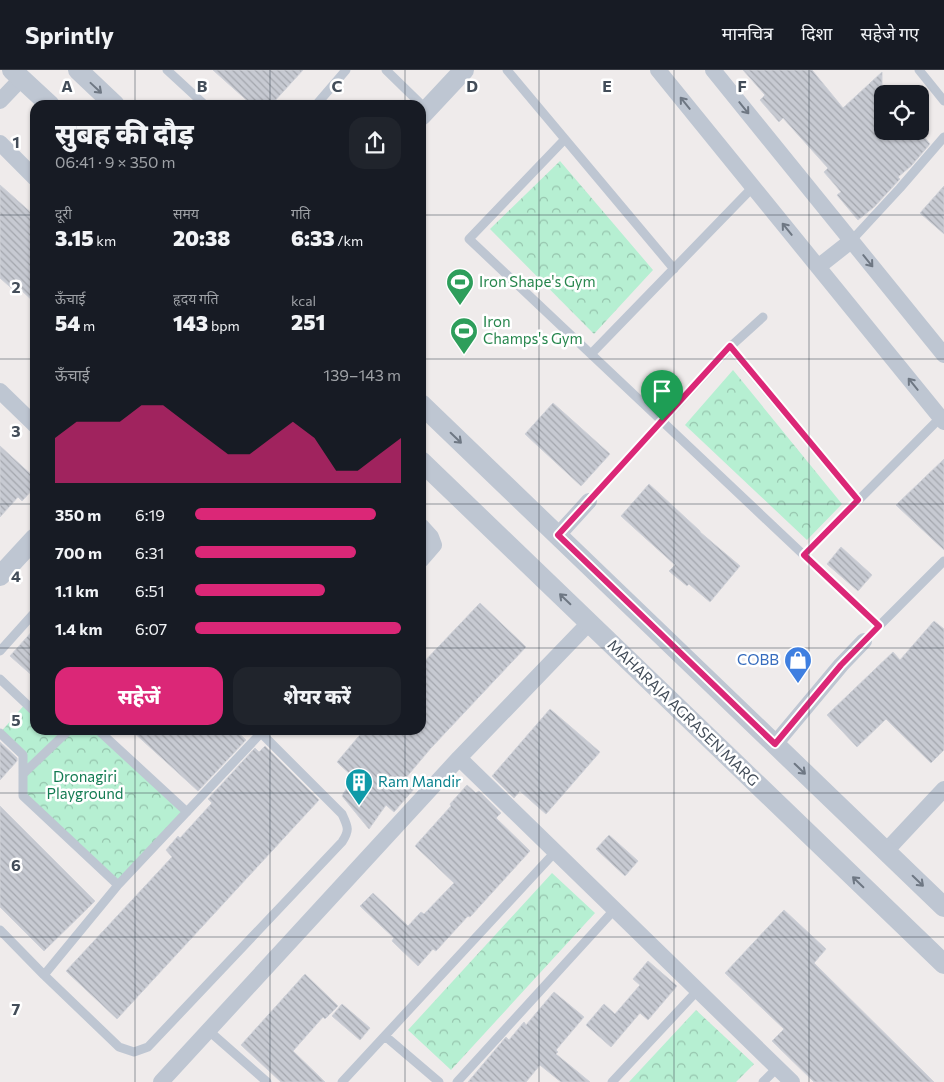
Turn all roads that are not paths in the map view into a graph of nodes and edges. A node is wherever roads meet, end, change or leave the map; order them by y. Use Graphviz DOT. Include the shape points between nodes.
graph roads {
  1 [pos="78,70"];
  2 [pos="167,70"];
  3 [pos="346,70"];
  4 [pos="386,70"];
  5 [pos="464,70"];
  6 [pos="507,70"];
  7 [pos="658,70"];
  8 [pos="713,70"];
  9 [pos="919,70"];
  10 [pos="17,74"];
  11 [pos="45,100"];
  12 [pos="110,100"];
  13 [pos="200,100"];
  14 [pos="320,100"];
  15 [pos="413,100"];
  16 [pos="0,101"];
  17 [pos="944,101"];
  18 [pos="426,111"];
  19 [pos="944,137"];
  20 [pos="565,139"];
  21 [pos="0,144"];
  22 [pos="30,173"];
  23 [pos="753,187"];
  24 [pos="851,241"];
  25 [pos="818,267"];
  26 [pos="674,269"];
  27 [pos="763,317"];
  28 [pos="730,346"];
  29 [pos="591,354"];
  30 [pos="944,355"];
  31 [pos="0,391"];
  32 [pos="426,409"];
  33 [pos="30,420"];
  34 [pos="942,420"];
  35 [pos="662,421"];
  36 [pos="426,467"];
  37 [pos="858,500"];
  38 [pos="589,501"];
  39 [pos="426,531"];
  40 [pos="558,535"];
  41 [pos="30,543"];
  42 [pos="426,554"];
  43 [pos="804,555"];
  44 [pos="944,560"];
  45 [pos="0,576"];
  46 [pos="30,618"];
  47 [pos="589,623"];
  48 [pos="879,626"];
  49 [pos="864,641"];
  50 [pos="0,651"];
  51 [pos="0,679"];
  52 [pos="30,707"];
  53 [pos="0,733"];
  54 [pos="64,735"];
  55 [pos="103,735"];
  56 [pos="257,735"];
  57 [pos="263,735"];
  58 [pos="775,744"];
  59 [pos="459,758"];
  60 [pos="23,774"];
  61 [pos="944,789"];
  62 [pos="187,812"];
  63 [pos="556,851"];
  64 [pos="886,851"];
  65 [pos="118,885"];
  66 [pos="944,907"];
  67 [pos="616,909"];
  68 [pos="0,930"];
  69 [pos="944,964"];
  70 [pos="44,975"];
  71 [pos="698,990"];
  72 [pos="209,1031"];
  73 [pos="384,1036"];
  74 [pos="777,1068"];
  75 [pos="161,1082"];
  76 [pos="267,1082"];
  77 [pos="342,1082"];
  78 [pos="439,1082"];
  79 [pos="457,1082"];
  80 [pos="612,1082"];
  81 [pos="763,1082"];
  82 [pos="792,1082"];
  1 -- 12 [label="street, one-way"];
  2 -- 13 [label="lane"];
  3 -- 14 [label="lane"];
  4 -- 15 [label="lane"];
  5 -- 18 [label="street"];
  6 -- 20 [label="lane"];
  23 -- 7 [label="street, one-way"];
  8 -- 24 [label="street, one-way"];
  9 -- 17 [label="lane"];
  10 -- 11 [label="street"];
  10 -- 16 [label="street"];
  19 -- 24 [label="lane"];
  20 -- 26 [label="lane"];
  20 -- 29 [label="lane" via="469,239"];
  21 -- 22 [label="street"];
  25 -- 23 [label="street, one-way"];
  23 -- 26 [label="lane"];
  24 -- 25 [label="street"];
  24 -- 30 [label="street, one-way"];
  34 -- 25 [label="street, one-way"];
  26 -- 29 [label="lane"];
  27 -- 28 [label="lane"];
  28 -- 35 [label="lane"];
  28 -- 37 [label="lane"];
  29 -- 35 [label="lane"];
  31 -- 33 [label="street"];
  32 -- 40 [label="street, one-way"];
  34 -- 37 [label="lane"];
  35 -- 38 [label="lane"];
  35 -- 43 [label="lane"];
  47 -- 36 [label="street, MAHARAJA AGRASEN MARG, one-way"];
  37 -- 43 [label="lane"];
  38 -- 40 [label="street"];
  39 -- 42 [label="street" via="434,545"];
  40 -- 58 [label="street"];
  41 -- 45 [label="street"];
  43 -- 48 [label="lane"];
  44 -- 48 [label="lane"];
  46 -- 50 [label="lane"];
  47 -- 59 [label="street"];
  69 -- 47 [label="street, MAHARAJA AGRASEN MARG, one-way"];
  48 -- 49 [label="lane"];
  49 -- 58 [label="street"];
  51 -- 52 [label="lane"];
  53 -- 60 [label="lane" via="23,754"];
  54 -- 60 [label="lane"];
  55 -- 62 [label="lane"];
  56 -- 62 [label="lane"];
  57 -- 70 [label="lane" via="342,814 348,826 342,842 148,1047 134,1052 119,1047"];
  58 -- 64 [label="street, one-way"];
  59 -- 63 [label="street"];
  59 -- 72 [label="street"];
  60 -- 65 [label="lane" via="23,796"];
  61 -- 64 [label="street"];
  62 -- 65 [label="lane"];
  63 -- 67 [label="street"];
  63 -- 73 [label="lane"];
  64 -- 66 [label="street, one-way"];
  65 -- 70 [label="lane"];
  67 -- 71 [label="street"];
  67 -- 79 [label="lane"];
  68 -- 70 [label="lane"];
  71 -- 74 [label="street"];
  71 -- 80 [label="lane"];
  72 -- 75 [label="street"];
  72 -- 76 [label="lane"];
  73 -- 77 [label="lane"];
  73 -- 78 [label="lane"];
  74 -- 81 [label="lane"];
  74 -- 82 [label="street"];
}
